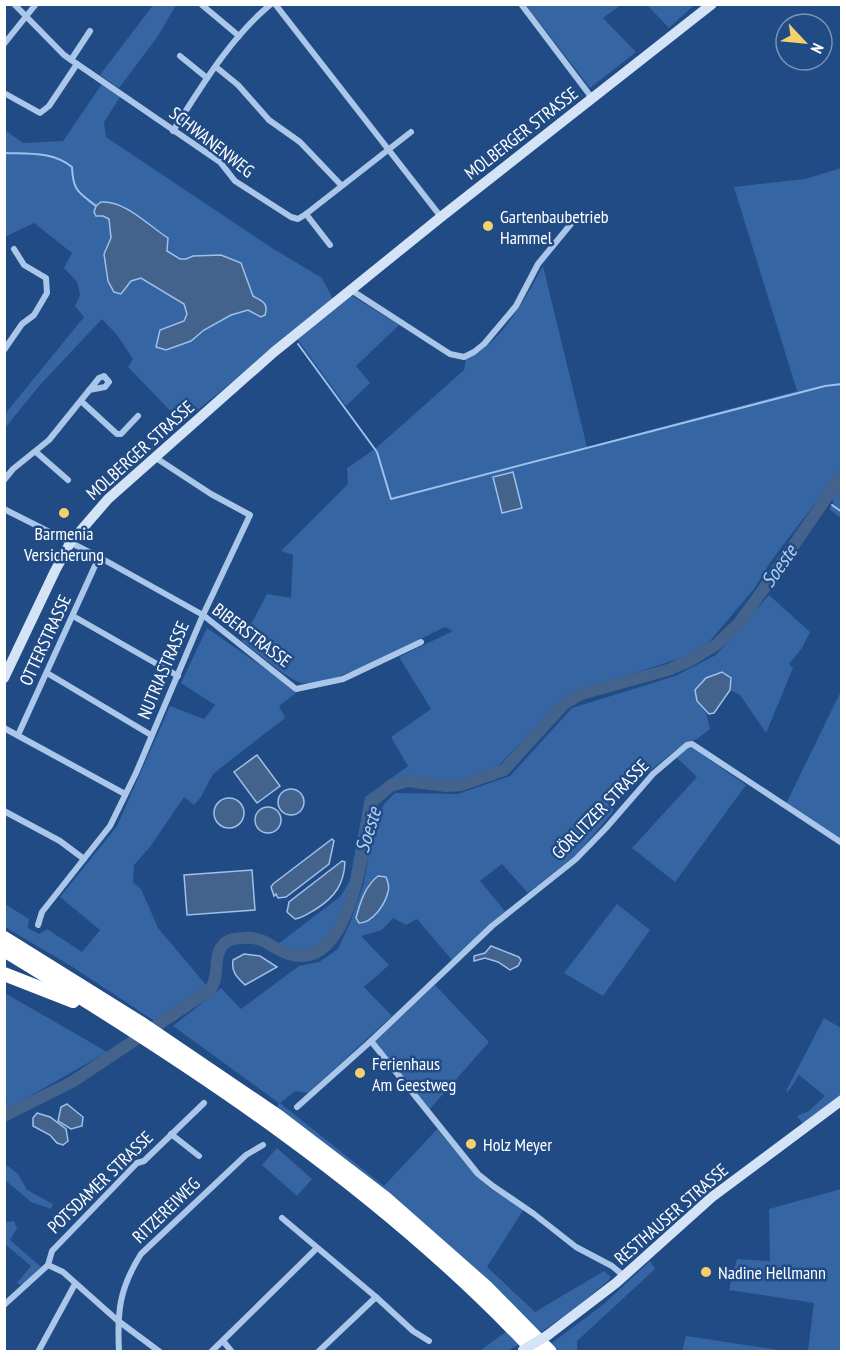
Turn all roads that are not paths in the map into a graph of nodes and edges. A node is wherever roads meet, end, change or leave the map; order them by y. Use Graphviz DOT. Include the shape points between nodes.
graph roads {
  1 [pos="14,4"];
  2 [pos="36,4"];
  3 [pos="273,4"];
  4 [pos="521,4"];
  5 [pos="712,4"];
  6 [pos="202,5"];
  7 [pos="27,16"];
  8 [pos="90,31"];
  9 [pos="239,36"];
  10 [pos="4,44"];
  11 [pos="180,56"];
  12 [pos="74,62"];
  13 [pos="216,67"];
  14 [pos="207,78"];
  15 [pos="4,93"];
  16 [pos="592,98"];
  17 [pos="173,131"];
  18 [pos="411,132"];
  19 [pos="388,150"];
  20 [pos="341,185"];
  21 [pos="306,214"];
  22 [pos="441,217"];
  23 [pos="575,219"];
  24 [pos="330,245"];
  25 [pos="14,249"];
  26 [pos="351,290"];
  27 [pos="4,350"];
  28 [pos="89,390"];
  29 [pos="81,401"];
  30 [pos="138,416"];
  31 [pos="36,452"];
  32 [pos="156,458"];
  33 [pos="4,480"];
  34 [pos="68,480"];
  35 [pos="4,508"];
  36 [pos="70,543"];
  37 [pos="99,557"];
  38 [pos="203,615"];
  39 [pos="73,616"];
  40 [pos="421,642"];
  41 [pos="46,673"];
  42 [pos="178,676"];
  43 [pos="4,678"];
  44 [pos="4,728"];
  45 [pos="18,735"];
  46 [pos="151,735"];
  47 [pos="125,794"];
  48 [pos="4,810"];
  49 [pos="842,843"];
  50 [pos="84,859"];
  51 [pos="38,925"];
  52 [pos="4,938"];
  53 [pos="4,950"];
  54 [pos="4,974"];
  55 [pos="139,1028"];
  56 [pos="156,1040"];
  57 [pos="371,1041"];
  58 [pos="842,1100"];
  59 [pos="204,1103"];
  60 [pos="297,1107"];
  61 [pos="171,1134"];
  62 [pos="263,1145"];
  63 [pos="200,1156"];
  64 [pos="282,1218"];
  65 [pos="317,1248"];
  66 [pos="48,1265"];
  67 [pos="624,1276"];
  68 [pos="75,1284"];
  69 [pos="376,1296"];
  70 [pos="4,1305"];
  71 [pos="117,1320"];
  72 [pos="223,1341"];
  73 [pos="429,1341"];
  74 [pos="526,1351"];
  75 [pos="38,1352"];
  76 [pos="119,1352"];
  77 [pos="160,1352"];
  78 [pos="211,1352"];
  79 [pos="232,1352"];
  80 [pos="318,1352"];
  81 [pos="550,1352"];
  1 -- 7 [label="street, SCHWANENWEG"];
  2 -- 7 [label="street"];
  3 -- 9 [label="street"];
  3 -- 19 [label="street"];
  4 -- 16 [label="street"];
  5 -- 16 [label="main road, MOLBERGER STRASSE"];
  6 -- 9 [label="street"];
  7 -- 10 [label="street"];
  7 -- 12 [label="street, SCHWANENWEG"];
  8 -- 12 [label="street"];
  9 -- 13 [label="street"];
  11 -- 14 [label="street"];
  12 -- 15 [label="street" via="49,106 40,113"];
  12 -- 17 [label="street, SCHWANENWEG"];
  13 -- 14 [label="street"];
  13 -- 20 [label="street" via="269,120 300,142"];
  14 -- 17 [label="street"];
  16 -- 22 [label="main road, MOLBERGER STRASSE"];
  17 -- 21 [label="street, SCHWANENWEG" via="220,162 235,181 291,218"];
  18 -- 19 [label="street"];
  19 -- 20 [label="street"];
  19 -- 22 [label="street"];
  20 -- 21 [label="street"];
  21 -- 24 [label="street"];
  22 -- 26 [label="main road, MOLBERGER STRASSE"];
  23 -- 26 [label="street" via="538,264 516,306 484,344 464,357 450,354"];
  25 -- 27 [label="street" via="24,265 46,278 47,293"];
  26 -- 32 [label="main road, MOLBERGER STRASSE" via="274,352"];
  28 -- 29 [label="street"];
  29 -- 30 [label="street" via="117,434"];
  29 -- 31 [label="street"];
  31 -- 33 [label="street"];
  31 -- 34 [label="street"];
  32 -- 36 [label="main road, MOLBERGER STRASSE" via="108,499"];
  32 -- 38 [label="street, NUTRIASTRASSE" via="211,495 250,515"];
  35 -- 36 [label="street, BIBERSTRASSE"];
  36 -- 37 [label="street, BIBERSTRASSE"];
  36 -- 43 [label="main road, MOLBERGER STRASSE"];
  37 -- 38 [label="street, BIBERSTRASSE"];
  37 -- 39 [label="street, OTTERSTRASSE"];
  38 -- 40 [label="street, BIBERSTRASSE" via="296,689 344,679"];
  38 -- 42 [label="street, NUTRIASTRASSE"];
  39 -- 41 [label="street, OTTERSTRASSE"];
  39 -- 42 [label="street"];
  41 -- 45 [label="street, OTTERSTRASSE"];
  41 -- 46 [label="street"];
  42 -- 46 [label="street, NUTRIASTRASSE"];
  44 -- 45 [label="street"];
  45 -- 47 [label="street"];
  46 -- 47 [label="street, NUTRIASTRASSE"];
  47 -- 50 [label="street, NUTRIASTRASSE" via="110,826"];
  48 -- 50 [label="street"];
  49 -- 57 [label="street, GÖRLITZER STRASSE" via="689,744 653,774 576,859 492,926"];
  50 -- 51 [label="street, NUTRIASTRASSE" via="42,912"];
  52 -- 55 [label="highway"];
  53 -- 55 [label="highway"];
  54 -- 55 [label="highway" via="64,996 125,1030"];
  55 -- 56 [label="highway"];
  56 -- 74 [label="highway" via="376,1204 467,1284"];
  56 -- 81 [label="highway" via="279,1117 385,1198 486,1287"];
  57 -- 60 [label="street, GÖRLITZER STRASSE"];
  57 -- 67 [label="street" via="478,1174 576,1247"];
  58 -- 67 [label="main road, RESTHAUSER STRASSE" via="712,1197"];
  59 -- 61 [label="street, POTSDAMER STRASSE"];
  61 -- 63 [label="street, POTSDAMER STRASSE"];
  61 -- 66 [label="street, POTSDAMER STRASSE" via="144,1161 136,1163 52,1251"];
  62 -- 71 [label="street, RITZEREIWEG" via="246,1155 141,1254 131,1269"];
  64 -- 65 [label="street"];
  65 -- 69 [label="street"];
  65 -- 72 [label="street"];
  66 -- 68 [label="street"];
  66 -- 70 [label="street, POTSDAMER STRASSE"];
  67 -- 74 [label="main road, RESTHAUSER STRASSE, bridge"];
  68 -- 71 [label="street"];
  68 -- 75 [label="street"];
  69 -- 73 [label="street"];
  69 -- 80 [label="street"];
  71 -- 76 [label="street, RITZEREIWEG"];
  71 -- 77 [label="street"];
  72 -- 78 [label="street"];
  72 -- 79 [label="street"];
}
